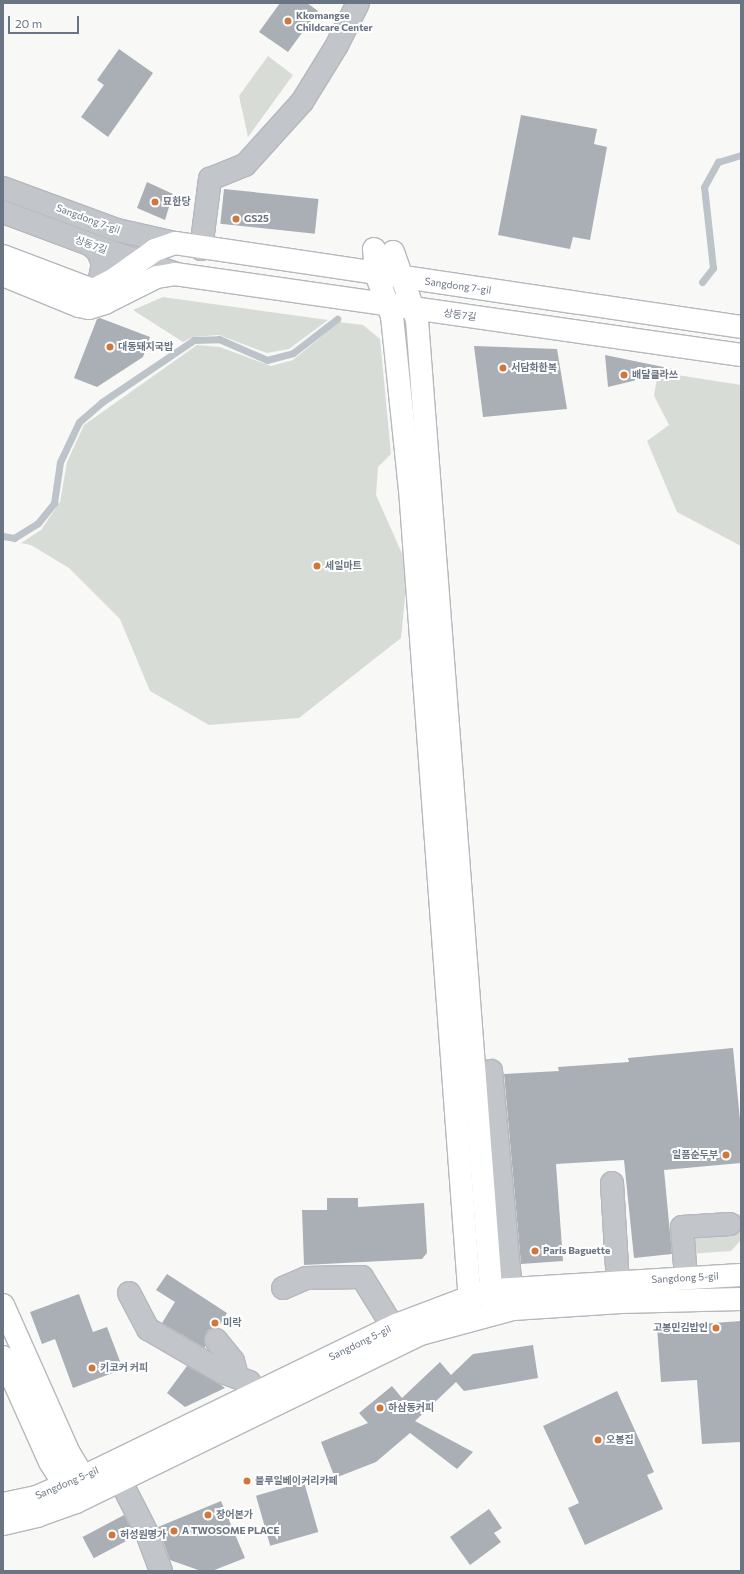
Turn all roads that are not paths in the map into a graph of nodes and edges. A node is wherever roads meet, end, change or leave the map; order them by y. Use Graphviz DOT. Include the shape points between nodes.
graph roads {
  1 [pos="358,3"];
  2 [pos="3,188"];
  3 [pos="3,212"];
  4 [pos="175,243"];
  5 [pos="89,244"];
  6 [pos="201,248"];
  7 [pos="3,256"];
  8 [pos="138,262"];
  9 [pos="376,274"];
  10 [pos="3,275"];
  11 [pos="180,275"];
  12 [pos="400,278"];
  13 [pos="85,295"];
  14 [pos="388,304"];
  15 [pos="415,309"];
  16 [pos="741,327"];
  17 [pos="741,354"];
  18 [pos="491,1071"];
  19 [pos="612,1183"];
  20 [pos="730,1224"];
  21 [pos="741,1275"];
  22 [pos="686,1278"];
  23 [pos="618,1283"];
  24 [pos="283,1288"];
  25 [pos="502,1290"];
  26 [pos="129,1293"];
  27 [pos="470,1297"];
  28 [pos="741,1299"];
  29 [pos="3,1306"];
  30 [pos="494,1314"];
  31 [pos="472,1319"];
  32 [pos="393,1327"];
  33 [pos="216,1340"];
  34 [pos="3,1357"];
  35 [pos="237,1376"];
  36 [pos="256,1395"];
  37 [pos="120,1480"];
  38 [pos="79,1489"];
  39 [pos="3,1504"];
  40 [pos="3,1524"];
  41 [pos="161,1571"];
  1 -- 6 [label="street" via="337,45 302,102 245,165 210,179"];
  2 -- 4 [label="street, Sangdong 7-gil" via="117,230"];
  3 -- 5 [label="street, 상동7길"];
  4 -- 6 [label="street, Sangdong 7-gil"];
  4 -- 8 [label="street" via="164,246"];
  5 -- 8 [label="street, 상동7길"];
  5 -- 13 [label="street" via="97,250 103,263 98,283"];
  6 -- 9 [label="street, Sangdong 7-gil"];
  7 -- 13 [label="street"];
  8 -- 11 [label="street, 상동7길"];
  8 -- 13 [label="street" via="113,280"];
  9 -- 12 [label="street, Sangdong 7-gil"];
  9 -- 12 [label="street" via="383,251"];
  9 -- 14 [label="street"];
  10 -- 13 [label="street"];
  11 -- 13 [label="street, 상동7길" via="157,278 89,308"];
  11 -- 14 [label="street, 상동7길"];
  12 -- 15 [label="street"];
  12 -- 16 [label="street, Sangdong 7-gil"];
  14 -- 15 [label="street, 상동7길"];
  14 -- 27 [label="street" via="392,316 410,489"];
  15 -- 17 [label="street, 상동7길"];
  15 -- 25 [label="street"];
  18 -- 25 [label="street"];
  19 -- 23 [label="street"];
  20 -- 22 [label="street" via="682,1227"];
  21 -- 22 [label="street, Sangdong 5-gil"];
  22 -- 23 [label="street, Sangdong 5-gil"];
  23 -- 25 [label="street, Sangdong 5-gil"];
  24 -- 32 [label="street" via="306,1278 362,1277"];
  25 -- 27 [label="street, Sangdong 5-gil"];
  25 -- 30 [label="street"];
  26 -- 35 [label="street" via="148,1330 222,1372"];
  27 -- 31 [label="street"];
  27 -- 32 [label="street, Sangdong 5-gil"];
  28 -- 30 [label="street, Sangdong 5-gil" via="621,1302 513,1309"];
  29 -- 38 [label="street" via="68,1453"];
  30 -- 31 [label="street, Sangdong 5-gil"];
  31 -- 37 [label="street, Sangdong 5-gil" via="405,1341"];
  32 -- 36 [label="street, Sangdong 5-gil"];
  33 -- 35 [label="street" via="233,1361"];
  34 -- 38 [label="street" via="49,1459"];
  35 -- 36 [label="street" via="249,1382"];
  36 -- 38 [label="street, Sangdong 5-gil"];
  37 -- 38 [label="street, Sangdong 5-gil"];
  37 -- 41 [label="street" via="146,1531"];
  38 -- 39 [label="street, Sangdong 5-gil"];
  38 -- 40 [label="street, Sangdong 5-gil" via="37,1516"];
}
